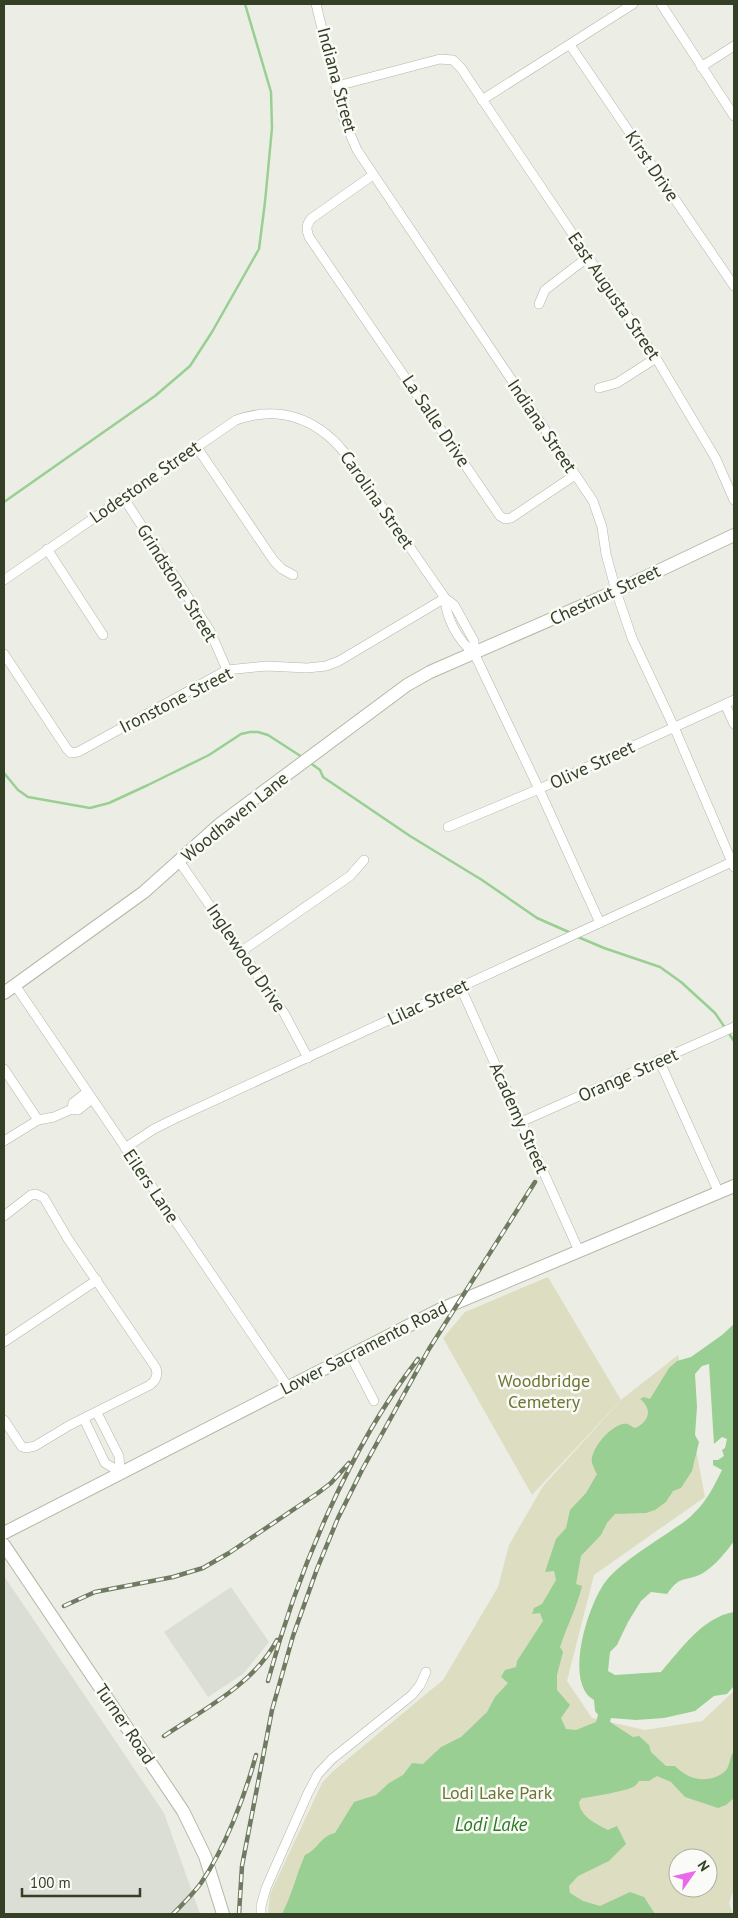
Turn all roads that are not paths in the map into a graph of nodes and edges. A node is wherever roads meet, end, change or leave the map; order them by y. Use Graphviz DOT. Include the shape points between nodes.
graph roads {
  1 [pos="316,4"];
  2 [pos="633,4"];
  3 [pos="661,4"];
  4 [pos="570,45"];
  5 [pos="734,46"];
  6 [pos="701,67"];
  7 [pos="337,86"];
  8 [pos="482,100"];
  9 [pos="734,116"];
  10 [pos="373,175"];
  11 [pos="588,257"];
  12 [pos="734,286"];
  13 [pos="539,304"];
  14 [pos="656,358"];
  15 [pos="599,388"];
  16 [pos="296,417"];
  17 [pos="196,446"];
  18 [pos="575,475"];
  19 [pos="123,497"];
  20 [pos="734,500"];
  21 [pos="734,535"];
  22 [pos="47,549"];
  23 [pos="293,575"];
  24 [pos="4,580"];
  25 [pos="616,591"];
  26 [pos="445,598"];
  27 [pos="103,635"];
  28 [pos="474,653"];
  29 [pos="4,654"];
  30 [pos="227,670"];
  31 [pos="734,700"];
  32 [pos="725,704"];
  33 [pos="734,724"];
  34 [pos="674,727"];
  35 [pos="539,789"];
  36 [pos="448,827"];
  37 [pos="364,860"];
  38 [pos="179,861"];
  39 [pos="734,864"];
  40 [pos="600,923"];
  41 [pos="242,951"];
  42 [pos="15,985"];
  43 [pos="460,986"];
  44 [pos="4,993"];
  45 [pos="734,1027"];
  46 [pos="308,1058"];
  47 [pos="659,1060"];
  48 [pos="4,1069"];
  49 [pos="90,1096"];
  50 [pos="38,1120"];
  51 [pos="521,1122"];
  52 [pos="4,1141"];
  53 [pos="126,1148"];
  54 [pos="734,1186"];
  55 [pos="719,1192"];
  56 [pos="4,1216"];
  57 [pos="579,1251"];
  58 [pos="97,1280"];
  59 [pos="4,1342"];
  60 [pos="350,1355"];
  61 [pos="288,1387"];
  62 [pos="374,1401"];
  63 [pos="97,1412"];
  64 [pos="84,1419"];
  65 [pos="4,1420"];
  66 [pos="120,1472"];
  67 [pos="4,1533"];
  68 [pos="4,1545"];
  69 [pos="426,1672"];
  70 [pos="223,1914"];
  71 [pos="261,1914"];
  1 -- 7 [label="street, Indiana Street"];
  2 -- 4 [label="street"];
  3 -- 6 [label="street"];
  4 -- 8 [label="street"];
  4 -- 12 [label="street, Kirst Drive"];
  5 -- 6 [label="street"];
  6 -- 9 [label="street"];
  7 -- 8 [label="street, East Augusta Street" via="440,59 453,60"];
  7 -- 10 [label="street, Indiana Street" via="344,120"];
  8 -- 11 [label="street, East Augusta Street"];
  10 -- 18 [label="street, Indiana Street"];
  10 -- 18 [label="street, La Salle Drive" via="308,223 309,237 500,516 511,518"];
  11 -- 13 [label="street" via="545,290"];
  11 -- 14 [label="street, East Augusta Street"];
  14 -- 15 [label="street" via="617,383"];
  14 -- 20 [label="street, East Augusta Street" via="716,460"];
  16 -- 17 [label="street, Lodestone Street" via="247,416"];
  16 -- 26 [label="street, Carolina Street" via="321,429 344,452"];
  17 -- 19 [label="street, Lodestone Street"];
  17 -- 23 [label="street" via="274,561"];
  18 -- 25 [label="street, Indiana Street" via="593,501"];
  19 -- 22 [label="street, Lodestone Street"];
  19 -- 30 [label="street, Grindstone Street" via="210,631"];
  21 -- 25 [label="main road, Chestnut Street"];
  22 -- 24 [label="street, Lodestone Street"];
  22 -- 27 [label="street"];
  25 -- 28 [label="main road, Chestnut Street"];
  25 -- 34 [label="street, Indiana Street" via="632,638"];
  26 -- 28 [label="street, Carolina Street" via="446,611 464,646"];
  26 -- 30 [label="street, Ironstone Street" via="326,666"];
  28 -- 35 [label="street, Carolina Street"];
  28 -- 38 [label="main road, Woodhaven Lane" via="406,685 220,824"];
  29 -- 30 [label="street, Ironstone Street" via="71,753"];
  31 -- 32 [label="street, Olive Street"];
  32 -- 33 [label="street"];
  32 -- 34 [label="street, Olive Street"];
  34 -- 35 [label="street, Olive Street"];
  34 -- 39 [label="street, Indiana Street"];
  35 -- 36 [label="street, Olive Street"];
  35 -- 40 [label="street, Carolina Street"];
  37 -- 41 [label="street" via="350,876"];
  38 -- 41 [label="street, Inglewood Drive"];
  38 -- 42 [label="main road, Woodhaven Lane" via="132,902"];
  39 -- 40 [label="street, Lilac Street"];
  40 -- 43 [label="street, Lilac Street"];
  41 -- 46 [label="street, Inglewood Drive" via="284,1013"];
  42 -- 44 [label="main road, Woodhaven Lane"];
  42 -- 49 [label="street, Eilers Lane"];
  43 -- 46 [label="street, Lilac Street"];
  43 -- 51 [label="street, Academy Street"];
  45 -- 47 [label="street, Orange Street"];
  46 -- 53 [label="street, Lilac Street" via="169,1121"];
  47 -- 51 [label="street, Orange Street"];
  47 -- 55 [label="street"];
  48 -- 50 [label="street"];
  49 -- 50 [label="street" via="72,1103 72,1109"];
  49 -- 53 [label="street, Eilers Lane"];
  50 -- 52 [label="street"];
  51 -- 57 [label="street, Academy Street"];
  53 -- 61 [label="street, Eilers Lane"];
  54 -- 55 [label="main road, Lower Sacramento Road"];
  55 -- 57 [label="main road, Lower Sacramento Road"];
  56 -- 58 [label="street" via="31,1195 44,1198"];
  57 -- 60 [label="main road, Lower Sacramento Road" via="460,1300"];
  58 -- 59 [label="street"];
  58 -- 63 [label="street" via="158,1374 150,1385"];
  60 -- 61 [label="main road, Lower Sacramento Road"];
  60 -- 62 [label="street"];
  61 -- 66 [label="main road, Lower Sacramento Road"];
  63 -- 64 [label="street"];
  63 -- 66 [label="street" via="119,1456"];
  64 -- 65 [label="street" via="26,1448 22,1447"];
  64 -- 66 [label="street" via="105,1463"];
  66 -- 67 [label="main road, Lower Sacramento Road"];
  68 -- 70 [label="main road, Turner Road" via="183,1811 205,1856"];
  69 -- 71 [label="street" via="412,1695 318,1774 266,1888"];
}
